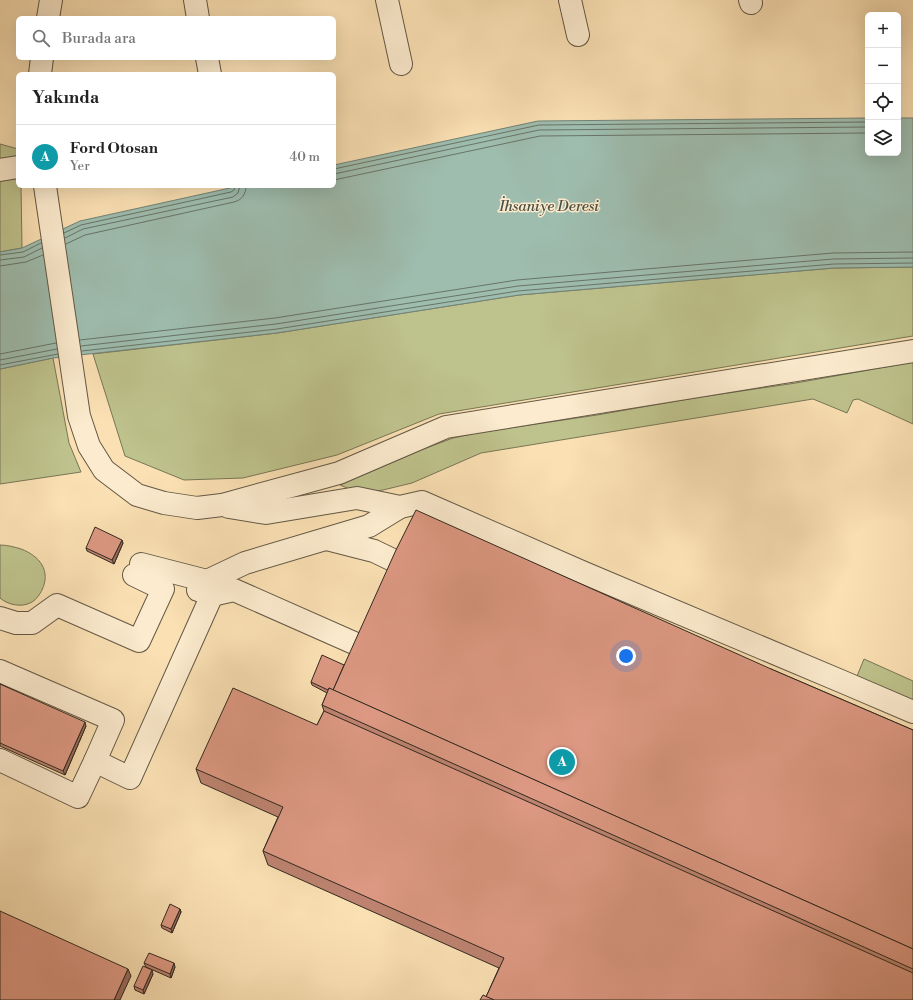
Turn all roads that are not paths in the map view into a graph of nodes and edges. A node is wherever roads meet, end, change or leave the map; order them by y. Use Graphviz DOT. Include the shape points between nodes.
graph roads {
  1 [pos="51,0"];
  2 [pos="195,0"];
  3 [pos="387,0"];
  4 [pos="570,0"];
  5 [pos="48,16"];
  6 [pos="198,16"];
  7 [pos="578,35"];
  8 [pos="42,60"];
  9 [pos="207,60"];
  10 [pos="401,64"];
  11 [pos="40,72"];
  12 [pos="210,72"];
  13 [pos="16,167"];
  14 [pos="0,170"];
  15 [pos="45,188"];
  16 [pos="913,351"];
  17 [pos="222,505"];
  18 [pos="400,507"];
  19 [pos="325,539"];
  20 [pos="401,564"];
  21 [pos="163,588"];
  22 [pos="212,596"];
  23 [pos="0,618"];
  24 [pos="363,647"];
  25 [pos="0,671"];
  26 [pos="913,712"];
  27 [pos="0,760"];
  28 [pos="95,761"];
  1 -- 5 [label="lane"];
  2 -- 6 [label="lane"];
  3 -- 10 [label="lane"];
  4 -- 7 [label="lane"];
  8 -- 11 [label="lane"];
  9 -- 12 [label="lane"];
  13 -- 14 [label="lane"];
  15 -- 17 [label="lane" via="80,416 89,446 104,470 137,495 164,504 197,508"];
  16 -- 17 [label="lane" via="446,427 339,473"];
  17 -- 18 [label="lane" via="266,513 356,498"];
  18 -- 19 [label="lane" via="370,526"];
  18 -- 26 [label="lane" via="422,502"];
  19 -- 20 [label="lane" via="374,551"];
  19 -- 21 [label="lane" via="246,563 207,581 138,570"];
  21 -- 22 [label="lane" via="188,586"];
  21 -- 23 [label="lane" via="140,641 57,605 32,623 16,623"];
  22 -- 24 [label="lane" via="234,590"];
  22 -- 28 [label="lane" via="130,778"];
  25 -- 28 [label="lane" via="113,720"];
  27 -- 28 [label="lane" via="78,797"];
}
